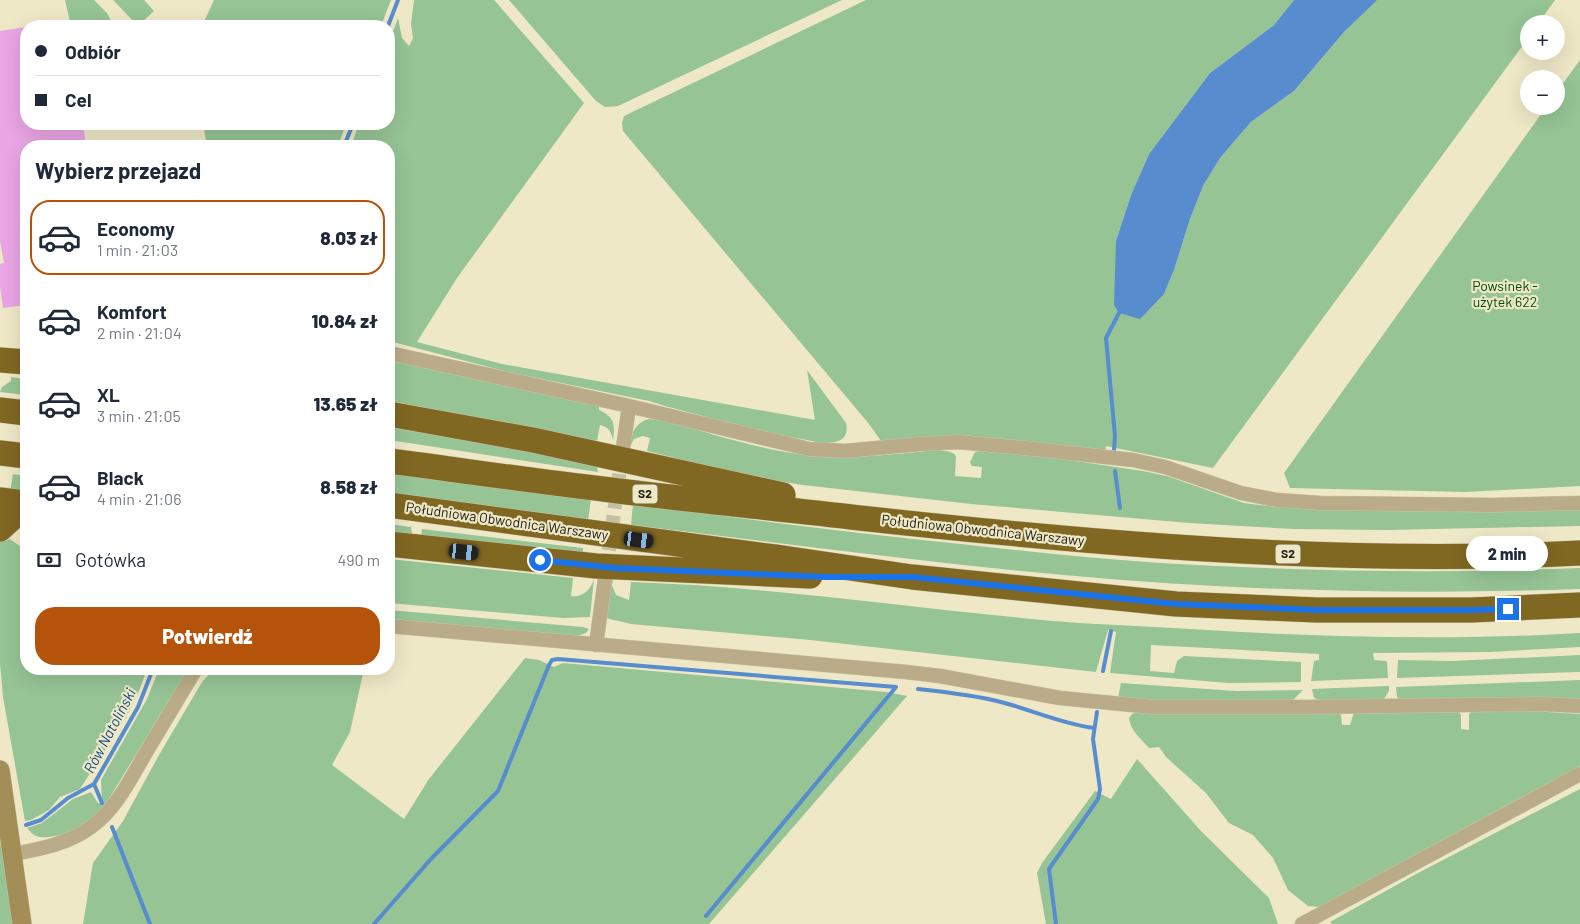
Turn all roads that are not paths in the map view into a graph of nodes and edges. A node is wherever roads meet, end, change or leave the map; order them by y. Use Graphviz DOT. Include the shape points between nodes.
graph roads {
  1 [pos="395,354"];
  2 [pos="0,360"];
  3 [pos="20,362"];
  4 [pos="629,406"];
  5 [pos="395,415"];
  6 [pos="623,448"];
  7 [pos="395,462"];
  8 [pos="0,500"];
  9 [pos="20,502"];
  10 [pos="1580,503"];
  11 [pos="395,506"];
  12 [pos="20,514"];
  13 [pos="902,522"];
  14 [pos="0,529"];
  15 [pos="395,545"];
  16 [pos="1580,553"];
  17 [pos="912,577"];
  18 [pos="604,579"];
  19 [pos="1580,605"];
  20 [pos="395,627"];
  21 [pos="596,645"];
  22 [pos="192,675"];
  23 [pos="1580,706"];
  24 [pos="0,770"];
  25 [pos="1580,774"];
  26 [pos="13,854"];
  27 [pos="22,924"];
  28 [pos="1302,924"];
  1 -- 4 [label="street"];
  2 -- 3 [label="highway"];
  4 -- 6 [label="street"];
  4 -- 10 [label="street" via="809,450 845,451 958,442 1133,460 1165,467 1241,493 1277,500 1491,505"];
  5 -- 13 [label="highway" via="611,456"];
  7 -- 13 [label="highway, Południowa Obwodnica Warszawy / S2" via="606,490"];
  8 -- 9 [label="highway"];
  11 -- 17 [label="highway, Południowa Obwodnica Warszawy"];
  12 -- 14 [label="highway"];
  13 -- 16 [label="highway, Południowa Obwodnica Warszawy / S2" via="1072,540 1254,552 1352,556"];
  15 -- 17 [label="highway" via="615,568 825,577"];
  17 -- 19 [label="highway, Południowa Obwodnica Warszawy" via="1176,604 1316,610 1472,610"];
  18 -- 21 [label="street"];
  20 -- 21 [label="street"];
  21 -- 23 [label="street" via="906,672 1060,698 1153,707"];
  22 -- 26 [label="street" via="120,796 103,817 81,834 62,842"];
  24 -- 26 [label="main road"];
  25 -- 28 [label="street"];
  26 -- 27 [label="main road"];
}
